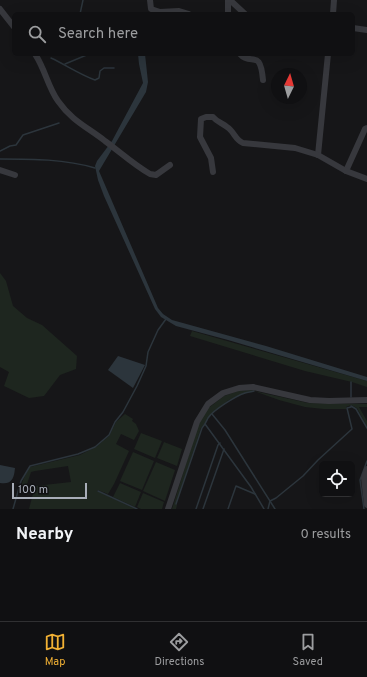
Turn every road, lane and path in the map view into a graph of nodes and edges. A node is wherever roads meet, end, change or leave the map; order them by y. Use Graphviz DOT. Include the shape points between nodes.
graph roads {
  1 [pos="150,0"];
  2 [pos="229,0"];
  3 [pos="334,0"];
  4 [pos="0,10"];
  5 [pos="160,12"];
  6 [pos="160,12"];
  7 [pos="182,12"];
  8 [pos="228,12"];
  9 [pos="243,12"];
  10 [pos="333,12"];
  11 [pos="12,25"];
  12 [pos="355,28"];
  13 [pos="367,30"];
  14 [pos="36,56"];
  15 [pos="241,56"];
  16 [pos="328,56"];
  17 [pos="263,80"];
  18 [pos="367,128"];
  19 [pos="318,155"];
  20 [pos="170,165"];
  21 [pos="0,170"];
  22 [pos="346,171"];
  23 [pos="213,172"];
  24 [pos="15,176"];
  25 [pos="367,179"];
  26 [pos="367,400"];
  27 [pos="367,469"];
  28 [pos="367,505"];
  29 [pos="168,509"];
  1 -- 6 [label="street" via="151,9"];
  2 -- 8 [label="street"];
  2 -- 9 [label="street"];
  3 -- 10 [label="street"];
  4 -- 11 [label="street"];
  5 -- 7 [label="street"];
  12 -- 13 [label="street"];
  14 -- 20 [label="street" via="58,100 77,122 150,174 156,175"];
  15 -- 17 [label="street" via="258,61"];
  16 -- 19 [label="street"];
  18 -- 22 [label="street"];
  19 -- 22 [label="street"];
  19 -- 23 [label="street" via="295,148 239,142 228,127 218,123 213,117 206,117 201,119 200,137 211,158"];
  21 -- 24 [label="street"];
  22 -- 25 [label="street"];
  26 -- 29 [label="street" via="310,400 253,387 223,393 208,404 196,422"];
  27 -- 28 [label="street" via="364,478"];
}
